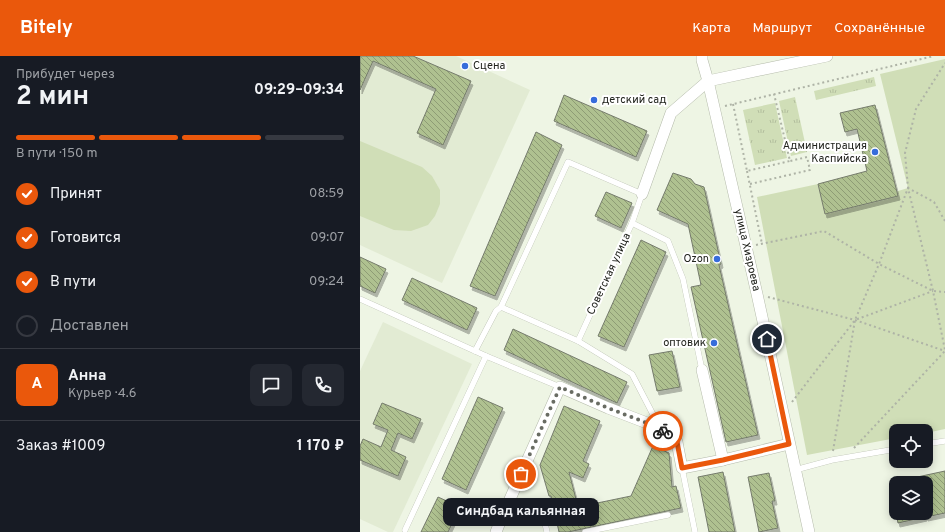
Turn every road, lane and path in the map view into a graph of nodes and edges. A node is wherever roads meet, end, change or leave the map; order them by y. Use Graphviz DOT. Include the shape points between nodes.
graph roads {
  1 [pos="702,56"];
  2 [pos="827,56"];
  3 [pos="934,56"];
  4 [pos="945,62"];
  5 [pos="708,81"];
  6 [pos="774,94"];
  7 [pos="733,104"];
  8 [pos="715,109"];
  9 [pos="790,161"];
  10 [pos="747,171"];
  11 [pos="750,184"];
  12 [pos="908,188"];
  13 [pos="642,194"];
  14 [pos="945,221"];
  15 [pos="632,223"];
  16 [pos="762,244"];
  17 [pos="746,248"];
  18 [pos="879,264"];
  19 [pos="933,292"];
  20 [pos="945,292"];
  21 [pos="757,294"];
  22 [pos="360,299"];
  23 [pos="501,307"];
  24 [pos="855,320"];
  25 [pos="578,341"];
  26 [pos="475,351"];
  27 [pos="945,351"];
  28 [pos="486,356"];
  29 [pos="702,370"];
  30 [pos="560,387"];
  31 [pos="782,414"];
  32 [pos="660,428"];
  33 [pos="945,441"];
  34 [pos="933,443"];
  35 [pos="789,444"];
  36 [pos="889,450"];
  37 [pos="845,458"];
  38 [pos="723,460"];
  39 [pos="832,460"];
  40 [pos="682,468"];
  41 [pos="795,470"];
  42 [pos="668,515"];
  43 [pos="502,517"];
  44 [pos="405,530"];
  45 [pos="496,532"];
  46 [pos="547,532"];
  47 [pos="585,532"];
  48 [pos="694,532"];
  49 [pos="809,532"];
  1 -- 5 [label="street, улица Хизроева"];
  2 -- 5 [label="street"];
  3 -- 6 [label="path"];
  4 -- 12 [label="path" via="916,109 905,153"];
  5 -- 8 [label="street, улица Хизроева"];
  5 -- 13 [label="street" via="672,113"];
  6 -- 7 [label="path"];
  6 -- 9 [label="path"];
  7 -- 8 [label="path"];
  7 -- 10 [label="path"];
  8 -- 17 [label="street, улица Хизроева"];
  9 -- 10 [label="path"];
  9 -- 11 [label="path" via="807,157 810,170"];
  10 -- 11 [label="path"];
  11 -- 16 [label="path"];
  12 -- 14 [label="path" via="934,202"];
  12 -- 18 [label="path"];
  12 -- 19 [label="path"];
  13 -- 15 [label="lane"];
  13 -- 23 [label="lane" via="568,162"];
  15 -- 25 [label="lane, Советская улица"];
  15 -- 29 [label="lane, Советская улица" via="668,241 683,279"];
  16 -- 17 [label="path"];
  16 -- 18 [label="path" via="824,230"];
  17 -- 21 [label="street, улица Хизроева"];
  18 -- 19 [label="path"];
  18 -- 24 [label="path"];
  19 -- 20 [label="path"];
  19 -- 24 [label="path"];
  19 -- 27 [label="path"];
  21 -- 24 [label="path"];
  21 -- 31 [label="street, улица Хизроева"];
  22 -- 26 [label="lane"];
  23 -- 25 [label="lane"];
  23 -- 26 [label="lane" via="496,311"];
  24 -- 27 [label="path"];
  24 -- 31 [label="path"];
  24 -- 39 [label="path"];
  25 -- 32 [label="lane" via="632,374"];
  26 -- 28 [label="lane"];
  27 -- 37 [label="path"];
  28 -- 30 [label="lane"];
  28 -- 44 [label="lane"];
  29 -- 38 [label="street"];
  30 -- 32 [label="street"];
  30 -- 43 [label="street"];
  31 -- 35 [label="street, улица Хизроева"];
  32 -- 40 [label="street" via="677,442"];
  33 -- 34 [label="lane"];
  35 -- 38 [label="street"];
  35 -- 41 [label="street, улица Хизроева"];
  36 -- 37 [label="lane"];
  37 -- 39 [label="lane"];
  38 -- 40 [label="street"];
  39 -- 41 [label="lane"];
  40 -- 48 [label="lane"];
  41 -- 49 [label="street, улица Хизроева"];
  42 -- 47 [label="lane"];
  43 -- 45 [label="street"];
  43 -- 46 [label="lane" via="541,507"];
}
